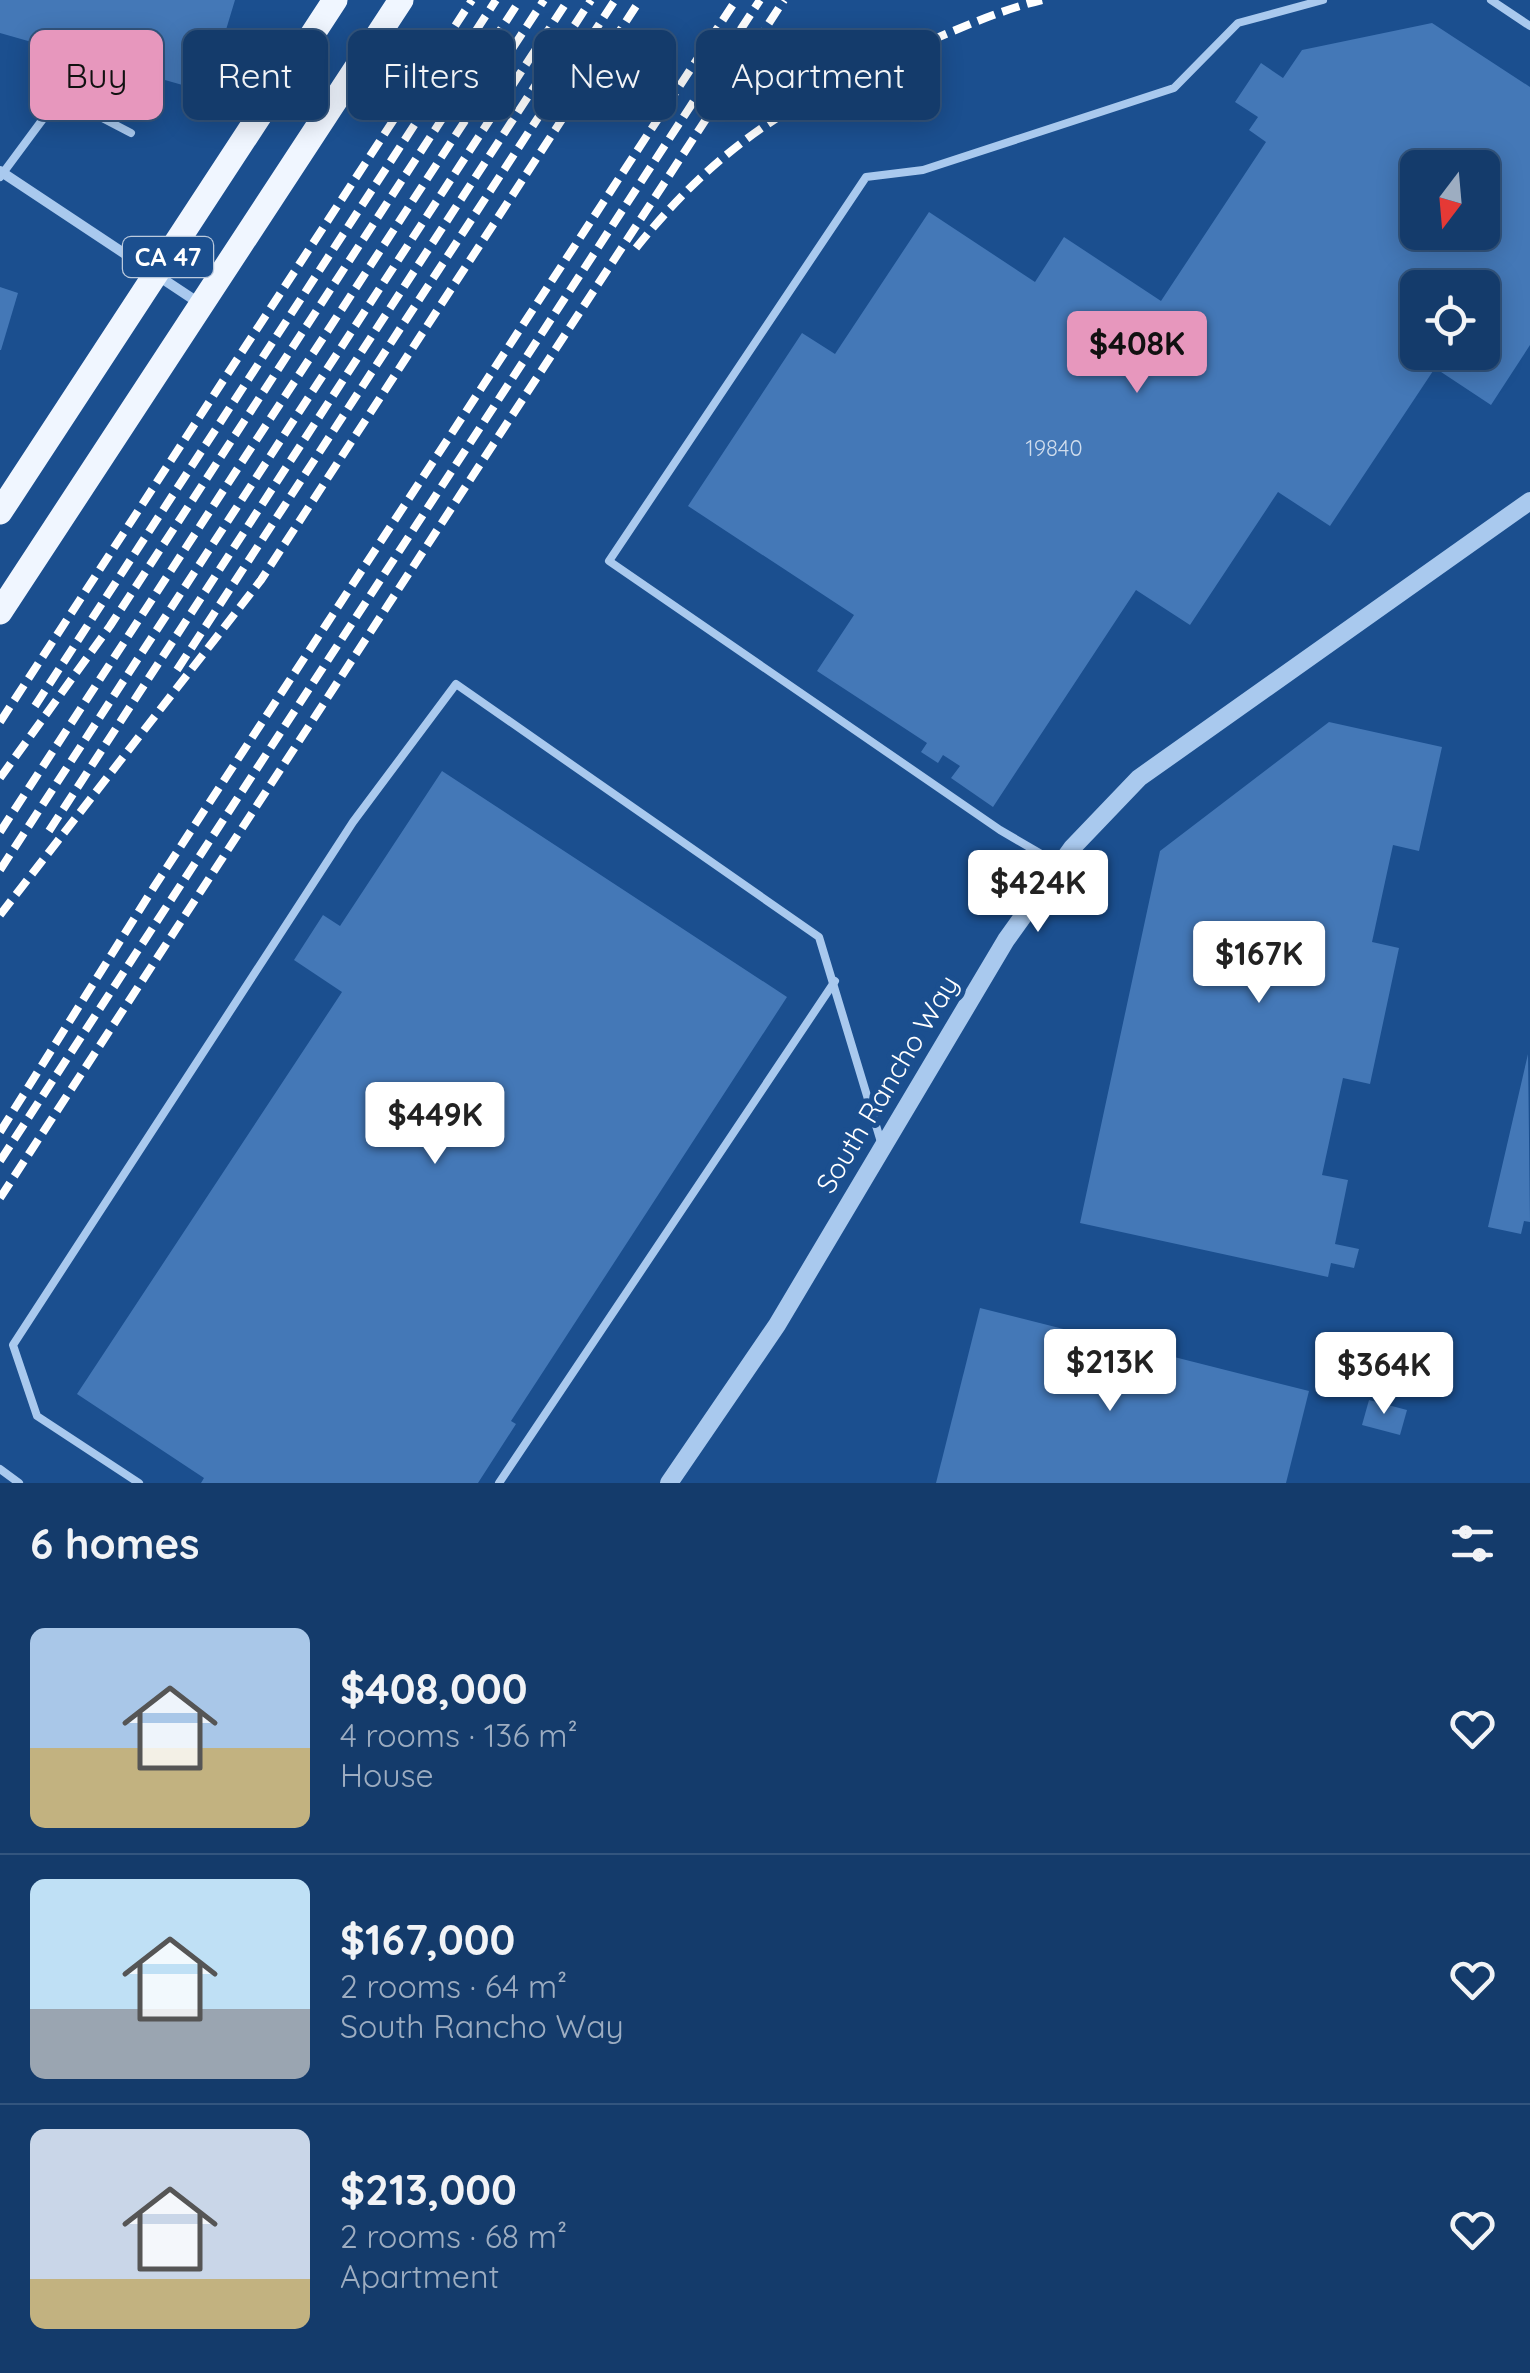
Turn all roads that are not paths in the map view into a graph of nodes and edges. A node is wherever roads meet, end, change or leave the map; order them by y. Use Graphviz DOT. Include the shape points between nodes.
graph roads {
  1 [pos="335,0"];
  2 [pos="401,0"];
  3 [pos="1323,0"];
  4 [pos="1491,0"];
  5 [pos="1530,26"];
  6 [pos="131,133"];
  7 [pos="1,174"];
  8 [pos="156,276"];
  9 [pos="200,303"];
  10 [pos="1530,500"];
  11 [pos="0,512"];
  12 [pos="0,612"];
  13 [pos="1060,865"];
  14 [pos="835,982"];
  15 [pos="882,1145"];
  16 [pos="0,1469"];
  17 [pos="20,1483"];
  18 [pos="139,1483"];
  19 [pos="499,1483"];
  20 [pos="669,1483"];
  1 -- 8 [label="main road, CA 47"];
  2 -- 9 [label="main road, CA 47"];
  3 -- 13 [label="lane" via="1238,23 1174,88 923,170 866,177 609,562"];
  4 -- 5 [label="lane"];
  6 -- 7 [label="lane" via="60,96"];
  7 -- 8 [label="street"];
  8 -- 9 [label="street"];
  8 -- 11 [label="main road, CA 47"];
  9 -- 12 [label="main road, CA 47"];
  10 -- 13 [label="street, South Rancho Way" via="1138,778"];
  13 -- 15 [label="street, South Rancho Way" via="1006,940"];
  14 -- 15 [label="lane"];
  14 -- 18 [label="lane" via="819,937 456,684 353,822 13,1345 37,1416"];
  14 -- 19 [label="lane"];
  15 -- 20 [label="street, South Rancho Way" via="776,1325"];
  16 -- 17 [label="lane"];
}
